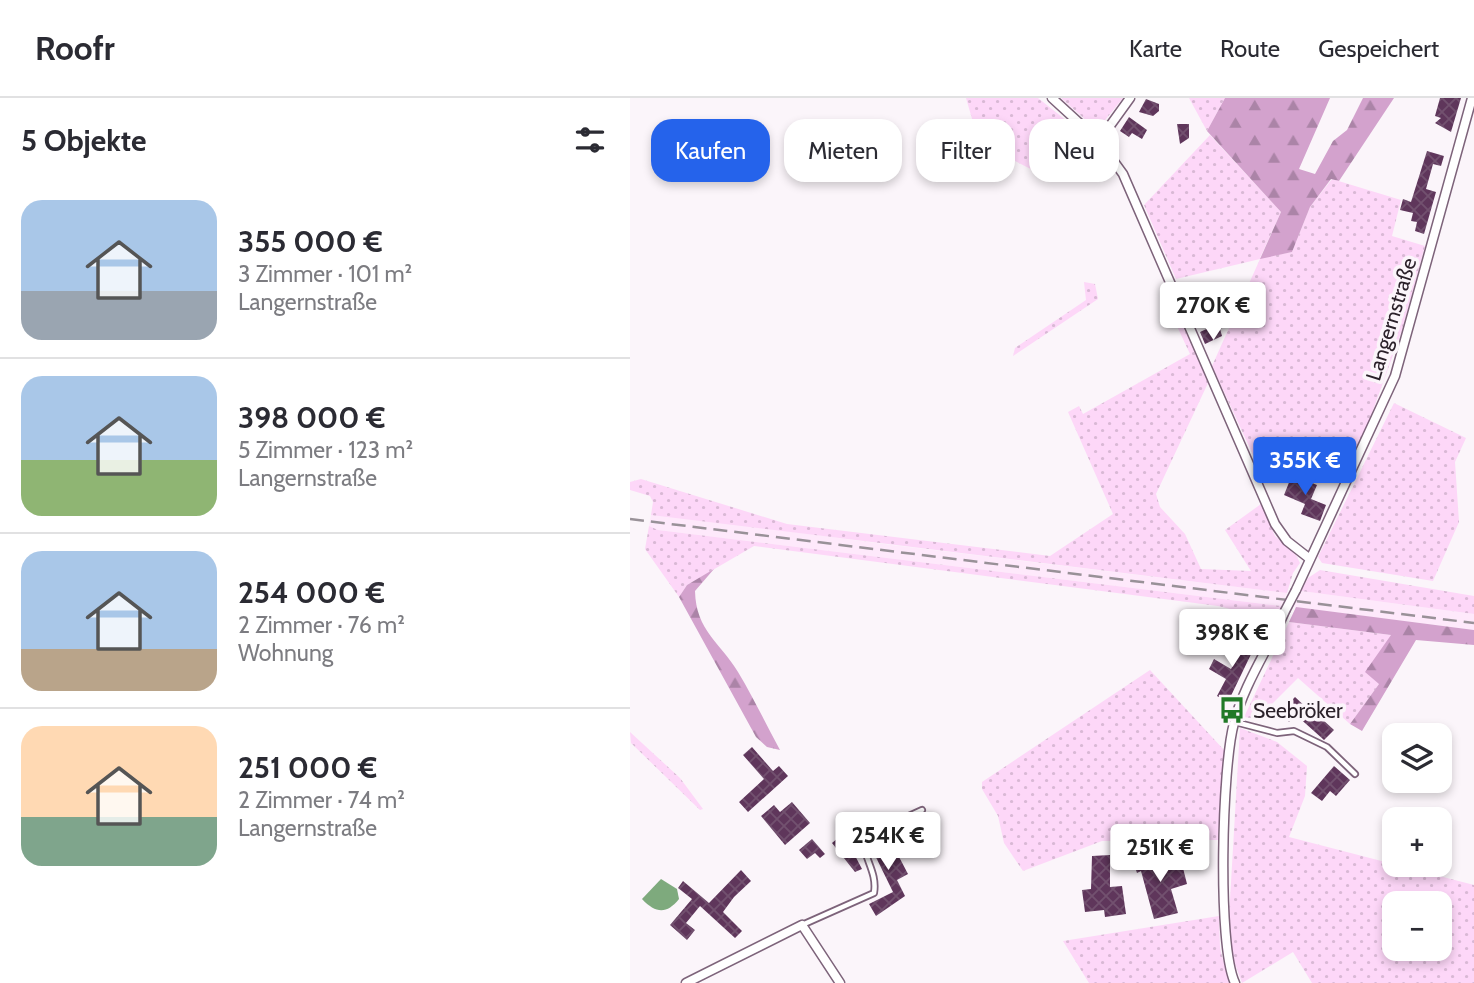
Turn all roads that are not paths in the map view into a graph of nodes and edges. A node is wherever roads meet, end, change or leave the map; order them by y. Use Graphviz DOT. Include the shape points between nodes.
graph roads {
  1 [pos="1052,98"];
  2 [pos="1130,98"];
  3 [pos="1472,98"];
  4 [pos="1075,119"];
  5 [pos="1115,119"];
  6 [pos="1119,168"];
  7 [pos="1310,559"];
  8 [pos="1234,722"];
  9 [pos="1355,774"];
  10 [pos="922,810"];
  11 [pos="802,925"];
  12 [pos="686,983"];
  13 [pos="841,983"];
  14 [pos="1235,983"];
  1 -- 4 [label="street"];
  2 -- 5 [label="street"];
  3 -- 7 [label="street, Langernstraße" via="1395,376"];
  6 -- 7 [label="street" via="1275,524 1287,541"];
  7 -- 8 [label="street, Langernstraße, bridge"];
  8 -- 9 [label="lane" via="1278,733 1294,731 1327,747"];
  8 -- 14 [label="street, Langernstraße" via="1223,915"];
  10 -- 11 [label="lane" via="865,836 863,844 877,879 874,893"];
  11 -- 12 [label="street"];
  11 -- 13 [label="street"];
}
